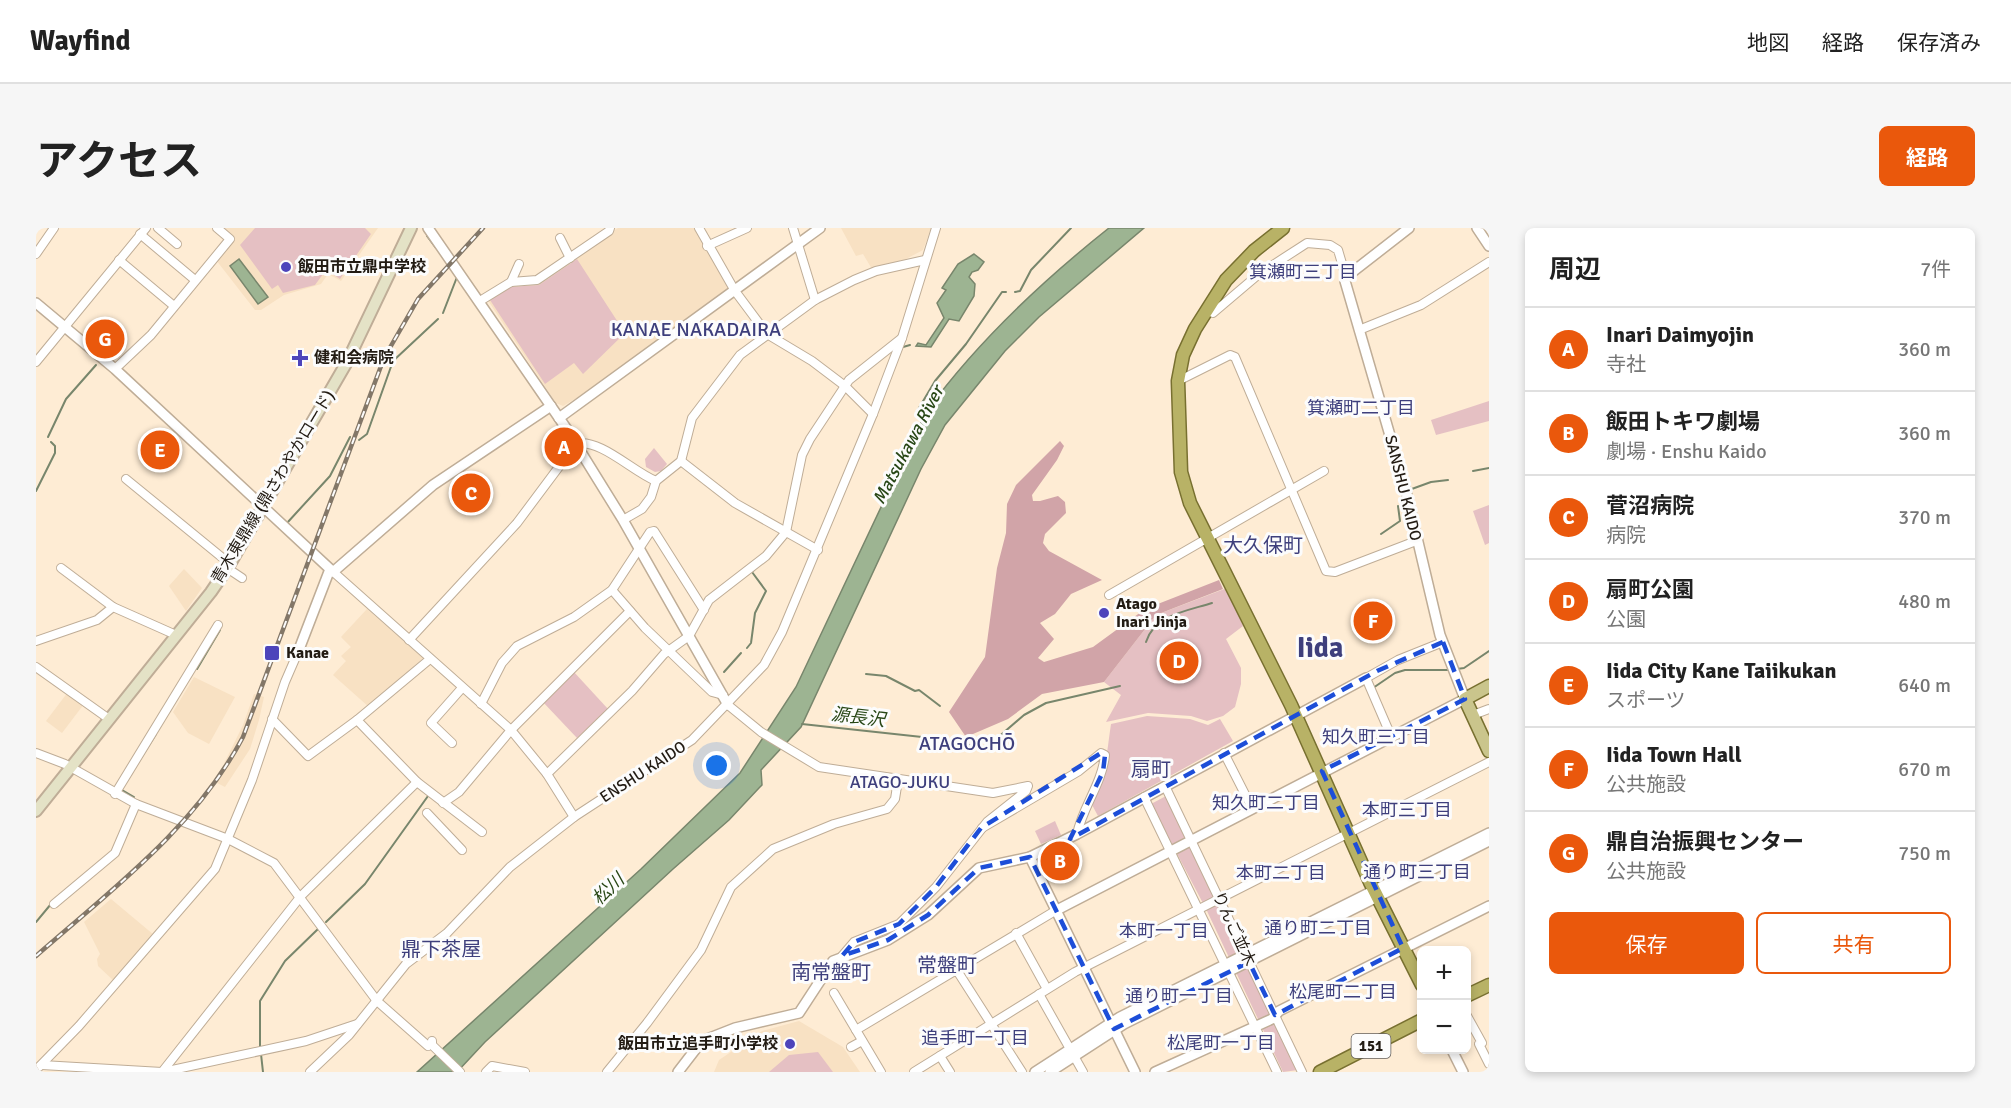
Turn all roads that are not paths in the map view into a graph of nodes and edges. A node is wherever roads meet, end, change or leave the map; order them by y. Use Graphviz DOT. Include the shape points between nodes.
graph roads {
  1 [pos="54,228"];
  2 [pos="158,228"];
  3 [pos="217,228"];
  4 [pos="411,228"];
  5 [pos="428,228"];
  6 [pos="610,228"];
  7 [pos="699,228"];
  8 [pos="747,228"];
  9 [pos="794,228"];
  10 [pos="819,228"];
  11 [pos="936,228"];
  12 [pos="1283,228"];
  13 [pos="1408,228"];
  14 [pos="1477,228"];
  15 [pos="143,231"];
  16 [pos="560,238"];
  17 [pos="798,243"];
  18 [pos="177,244"];
  19 [pos="707,246"];
  20 [pos="1489,246"];
  21 [pos="36,254"];
  22 [pos="570,258"];
  23 [pos="119,260"];
  24 [pos="925,260"];
  25 [pos="1489,262"];
  26 [pos="519,264"];
  27 [pos="1346,277"];
  28 [pos="195,280"];
  29 [pos="511,282"];
  30 [pos="735,291"];
  31 [pos="815,300"];
  32 [pos="480,301"];
  33 [pos="36,303"];
  34 [pos="174,306"];
  35 [pos="1206,310"];
  36 [pos="65,327"];
  37 [pos="1359,330"];
  38 [pos="767,334"];
  39 [pos="902,338"];
  40 [pos="36,362"];
  41 [pos="116,369"];
  42 [pos="1178,385"];
  43 [pos="844,386"];
  44 [pos="550,406"];
  45 [pos="873,414"];
  46 [pos="559,418"];
  47 [pos="576,444"];
  48 [pos="681,461"];
  49 [pos="1324,471"];
  50 [pos="126,479"];
  51 [pos="656,481"];
  52 [pos="1291,491"];
  53 [pos="263,507"];
  54 [pos="623,520"];
  55 [pos="786,532"];
  56 [pos="1208,538"];
  57 [pos="1416,540"];
  58 [pos="639,548"];
  59 [pos="818,550"];
  60 [pos="229,566"];
  61 [pos="62,568"];
  62 [pos="332,571"];
  63 [pos="242,578"];
  64 [pos="612,590"];
  65 [pos="1109,595"];
  66 [pos="113,607"];
  67 [pos="704,610"];
  68 [pos="630,611"];
  69 [pos="218,625"];
  70 [pos="543,632"];
  71 [pos="176,635"];
  72 [pos="689,636"];
  73 [pos="548,639"];
  74 [pos="409,640"];
  75 [pos="36,641"];
  76 [pos="1443,642"];
  77 [pos="669,649"];
  78 [pos="298,652"];
  79 [pos="430,659"];
  80 [pos="36,667"];
  81 [pos="1366,678"];
  82 [pos="1489,686"];
  83 [pos="462,688"];
  84 [pos="723,695"];
  85 [pos="1465,699"];
  86 [pos="481,704"];
  87 [pos="728,705"];
  88 [pos="1489,709"];
  89 [pos="1295,714"];
  90 [pos="1473,715"];
  91 [pos="109,719"];
  92 [pos="272,719"];
  93 [pos="357,720"];
  94 [pos="511,730"];
  95 [pos="1391,736"];
  96 [pos="452,743"];
  97 [pos="1489,751"];
  98 [pos="36,753"];
  99 [pos="1224,753"];
  100 [pos="1489,762"];
  101 [pos="70,768"];
  102 [pos="1322,770"];
  103 [pos="547,774"];
  104 [pos="898,780"];
  105 [pos="417,782"];
  106 [pos="1165,786"];
  107 [pos="115,794"];
  108 [pos="1143,797"];
  109 [pos="443,803"];
  110 [pos="136,804"];
  111 [pos="1252,808"];
  112 [pos="36,811"];
  113 [pos="427,813"];
  114 [pos="574,817"];
  115 [pos="981,828"];
  116 [pos="482,832"];
  117 [pos="1349,832"];
  118 [pos="1489,833"];
  119 [pos="1077,834"];
  120 [pos="228,839"];
  121 [pos="1191,840"];
  122 [pos="1489,841"];
  123 [pos="462,850"];
  124 [pos="1170,850"];
  125 [pos="1030,857"];
  126 [pos="1376,893"];
  127 [pos="301,896"];
  128 [pos="1220,899"];
  129 [pos="54,904"];
  130 [pos="1489,906"];
  131 [pos="1199,910"];
  132 [pos="1055,911"];
  133 [pos="1016,933"];
  134 [pos="1403,948"];
  135 [pos="842,956"];
  136 [pos="1247,957"];
  137 [pos="1227,968"];
  138 [pos="956,969"];
  139 [pos="1083,969"];
  140 [pos="1417,975"];
  141 [pos="1489,985"];
  142 [pos="1047,989"];
  143 [pos="834,993"];
  144 [pos="1039,994"];
  145 [pos="1471,994"];
  146 [pos="377,1001"];
  147 [pos="1275,1015"];
  148 [pos="1471,1022"];
  149 [pos="991,1023"];
  150 [pos="1417,1023"];
  151 [pos="359,1024"];
  152 [pos="1113,1026"];
  153 [pos="1254,1026"];
  154 [pos="856,1030"];
  155 [pos="862,1041"];
  156 [pos="850,1047"];
  157 [pos="1072,1052"];
  158 [pos="1454,1054"];
  159 [pos="940,1056"];
  160 [pos="1489,1064"];
  161 [pos="39,1067"];
  162 [pos="162,1072"];
  163 [pos="310,1072"];
  164 [pos="460,1072"];
  165 [pos="486,1072"];
  166 [pos="525,1072"];
  167 [pos="607,1072"];
  168 [pos="678,1072"];
  169 [pos="881,1072"];
  170 [pos="914,1072"];
  171 [pos="950,1072"];
  172 [pos="1022,1072"];
  173 [pos="1035,1072"];
  174 [pos="1050,1072"];
  175 [pos="1083,1072"];
  176 [pos="1135,1072"];
  177 [pos="1155,1072"];
  178 [pos="1277,1072"];
  179 [pos="1302,1072"];
  180 [pos="1320,1072"];
  181 [pos="1462,1072"];
  1 -- 21 [label="street"];
  2 -- 18 [label="street"];
  3 -- 28 [label="street" via="230,239"];
  4 -- 53 [label="main road, 青木東鼎線 (鼎さわやかロード)" via="347,362"];
  5 -- 32 [label="street"];
  6 -- 22 [label="street"];
  7 -- 19 [label="street"];
  8 -- 19 [label="street"];
  9 -- 17 [label="street"];
  10 -- 17 [label="street"];
  11 -- 24 [label="street, ENSHU KAIDO"];
  12 -- 35 [label="highway" via="1236,268"];
  13 -- 27 [label="street"];
  14 -- 20 [label="street"];
  15 -- 23 [label="street"];
  15 -- 28 [label="street"];
  16 -- 22 [label="street"];
  17 -- 30 [label="street"];
  17 -- 31 [label="street"];
  19 -- 30 [label="street"];
  22 -- 29 [label="street" via="537,280"];
  23 -- 34 [label="street"];
  23 -- 36 [label="street"];
  24 -- 31 [label="street" via="876,271"];
  24 -- 39 [label="street, ENSHU KAIDO"];
  25 -- 37 [label="street" via="1420,305"];
  26 -- 29 [label="street"];
  27 -- 35 [label="street, SANSHU KAIDO" via="1338,250 1330,245 1307,243 1259,274 1213,313"];
  27 -- 37 [label="street, SANSHU KAIDO"];
  28 -- 34 [label="street"];
  29 -- 32 [label="street"];
  30 -- 38 [label="street"];
  30 -- 46 [label="street"];
  31 -- 38 [label="street"];
  32 -- 44 [label="street"];
  33 -- 36 [label="street"];
  34 -- 41 [label="street"];
  35 -- 42 [label="highway" via="1187,343"];
  36 -- 40 [label="street"];
  36 -- 41 [label="street"];
  37 -- 57 [label="street, SANSHU KAIDO"];
  38 -- 43 [label="street"];
  38 -- 48 [label="street" via="740,355 696,411"];
  39 -- 43 [label="street" via="864,365"];
  39 -- 45 [label="street, ENSHU KAIDO"];
  41 -- 53 [label="street"];
  42 -- 52 [label="street" via="1230,355 1235,357"];
  42 -- 56 [label="highway" via="1181,472 1190,503"];
  43 -- 45 [label="street"];
  43 -- 55 [label="street" via="803,451"];
  44 -- 46 [label="street"];
  44 -- 62 [label="street" via="433,484"];
  45 -- 59 [label="street, ENSHU KAIDO"];
  46 -- 47 [label="street"];
  47 -- 51 [label="street" via="594,446"];
  47 -- 54 [label="street"];
  47 -- 74 [label="street" via="512,529"];
  48 -- 51 [label="street"];
  48 -- 55 [label="street" via="735,503"];
  49 -- 52 [label="street"];
  50 -- 60 [label="street"];
  51 -- 54 [label="street" via="642,509"];
  52 -- 56 [label="street"];
  52 -- 57 [label="street" via="1322,566 1330,573"];
  53 -- 60 [label="main road, 青木東鼎線 (鼎さわやかロード)"];
  53 -- 62 [label="street"];
  54 -- 58 [label="street"];
  55 -- 59 [label="street"];
  55 -- 67 [label="street" via="759,562 709,600"];
  56 -- 65 [label="street"];
  56 -- 89 [label="highway"];
  57 -- 76 [label="street, SANSHU KAIDO"];
  58 -- 64 [label="street"];
  58 -- 67 [label="street" via="654,531"];
  58 -- 72 [label="street"];
  59 -- 87 [label="street, ENSHU KAIDO" via="764,665"];
  60 -- 63 [label="street"];
  60 -- 71 [label="main road, 青木東鼎線 (鼎さわやかロード)"];
  61 -- 66 [label="street"];
  62 -- 74 [label="street"];
  62 -- 78 [label="street"];
  64 -- 68 [label="street"];
  64 -- 70 [label="street" via="574,617"];
  66 -- 71 [label="street"];
  66 -- 75 [label="street" via="97,620"];
  67 -- 72 [label="street"];
  68 -- 77 [label="street"];
  68 -- 94 [label="street"];
  69 -- 107 [label="street"];
  70 -- 73 [label="street"];
  70 -- 86 [label="street" via="517,646 502,663"];
  71 -- 91 [label="main road, 青木東鼎線 (鼎さわやかロード)"];
  72 -- 77 [label="street"];
  72 -- 84 [label="street"];
  74 -- 79 [label="street"];
  76 -- 81 [label="street"];
  76 -- 85 [label="street, SANSHU KAIDO"];
  77 -- 84 [label="street" via="712,692"];
  77 -- 103 [label="street"];
  78 -- 92 [label="street"];
  79 -- 83 [label="street"];
  79 -- 93 [label="street"];
  80 -- 91 [label="street"];
  81 -- 89 [label="street"];
  81 -- 95 [label="street"];
  82 -- 85 [label="main road"];
  83 -- 86 [label="street"];
  83 -- 96 [label="street" via="430,723"];
  84 -- 87 [label="street"];
  85 -- 90 [label="main road"];
  85 -- 95 [label="street"];
  86 -- 94 [label="street"];
  87 -- 104 [label="street" via="761,732 819,767"];
  87 -- 114 [label="street, ENSHU KAIDO" via="676,753"];
  88 -- 90 [label="street"];
  89 -- 99 [label="street"];
  89 -- 102 [label="highway"];
  90 -- 97 [label="main road"];
  91 -- 101 [label="main road, 青木東鼎線 (鼎さわやかロード)"];
  92 -- 93 [label="street" via="308,756"];
  92 -- 120 [label="street"];
  93 -- 105 [label="street"];
  94 -- 103 [label="street"];
  94 -- 109 [label="street" via="459,792"];
  95 -- 102 [label="street"];
  98 -- 101 [label="street"];
  99 -- 106 [label="street"];
  99 -- 111 [label="street"];
  100 -- 117 [label="street"];
  101 -- 107 [label="street"];
  101 -- 112 [label="main road, 青木東鼎線 (鼎さわやかロード)"];
  102 -- 111 [label="street"];
  102 -- 117 [label="highway"];
  103 -- 114 [label="street"];
  104 -- 115 [label="street" via="993,793 1028,786"];
  104 -- 167 [label="street" via="895,800 887,809 834,824 773,849 731,887 701,950"];
  105 -- 109 [label="street"];
  105 -- 127 [label="street"];
  106 -- 108 [label="street"];
  106 -- 121 [label="street, りんご並木"];
  107 -- 110 [label="street"];
  108 -- 119 [label="street"];
  108 -- 124 [label="street, りんご並木"];
  109 -- 116 [label="street"];
  110 -- 120 [label="street"];
  110 -- 129 [label="street" via="115,853"];
  111 -- 121 [label="street"];
  113 -- 123 [label="street"];
  114 -- 146 [label="street, ENSHU KAIDO" via="510,867 447,933 406,964"];
  115 -- 119 [label="street" via="1079,771 1101,753 1105,755 1103,772"];
  115 -- 135 [label="street" via="936,887 907,917 890,930 854,942"];
  117 -- 126 [label="highway"];
  117 -- 128 [label="street"];
  118 -- 126 [label="street"];
  119 -- 125 [label="street"];
  120 -- 127 [label="street" via="274,863"];
  120 -- 161 [label="street" via="207,879"];
  121 -- 124 [label="street"];
  121 -- 128 [label="street, りんご並木"];
  122 -- 126 [label="street"];
  124 -- 131 [label="street, りんご並木"];
  124 -- 132 [label="street"];
  125 -- 132 [label="street"];
  125 -- 135 [label="street" via="979,868 928,915 888,940"];
  126 -- 134 [label="highway"];
  126 -- 136 [label="street"];
  127 -- 146 [label="street"];
  127 -- 162 [label="street"];
  128 -- 131 [label="street"];
  128 -- 136 [label="street, りんご並木"];
  130 -- 134 [label="street"];
  131 -- 137 [label="street, りんご並木"];
  131 -- 139 [label="street"];
  132 -- 133 [label="street"];
  132 -- 139 [label="street"];
  133 -- 138 [label="street"];
  133 -- 142 [label="street"];
  134 -- 140 [label="highway"];
  134 -- 147 [label="street"];
  135 -- 168 [label="street" via="826,969 799,1013 707,1039"];
  136 -- 137 [label="street"];
  136 -- 147 [label="street, りんご並木"];
  137 -- 152 [label="street"];
  137 -- 153 [label="street, りんご並木"];
  138 -- 149 [label="street"];
  138 -- 154 [label="street"];
  139 -- 142 [label="street"];
  139 -- 152 [label="street"];
  141 -- 145 [label="highway"];
  142 -- 144 [label="street"];
  143 -- 154 [label="street"];
  144 -- 149 [label="street"];
  144 -- 157 [label="street"];
  146 -- 151 [label="street, ENSHU KAIDO"];
  146 -- 164 [label="street"];
  147 -- 153 [label="street"];
  147 -- 179 [label="street, りんご並木"];
  148 -- 160 [label="street"];
  149 -- 159 [label="street"];
  149 -- 172 [label="street"];
  150 -- 180 [label="highway, 151"];
  151 -- 162 [label="street" via="306,1041"];
  151 -- 163 [label="street, ENSHU KAIDO"];
  152 -- 157 [label="street"];
  152 -- 176 [label="street"];
  153 -- 177 [label="street"];
  153 -- 178 [label="street, りんご並木"];
  154 -- 155 [label="street"];
  155 -- 156 [label="street"];
  155 -- 169 [label="street"];
  157 -- 173 [label="street"];
  157 -- 174 [label="street"];
  157 -- 175 [label="street"];
  158 -- 181 [label="street"];
  159 -- 170 [label="street"];
  159 -- 171 [label="street"];
  161 -- 162 [label="street"];
  165 -- 166 [label="street" via="492,1066"];
}
